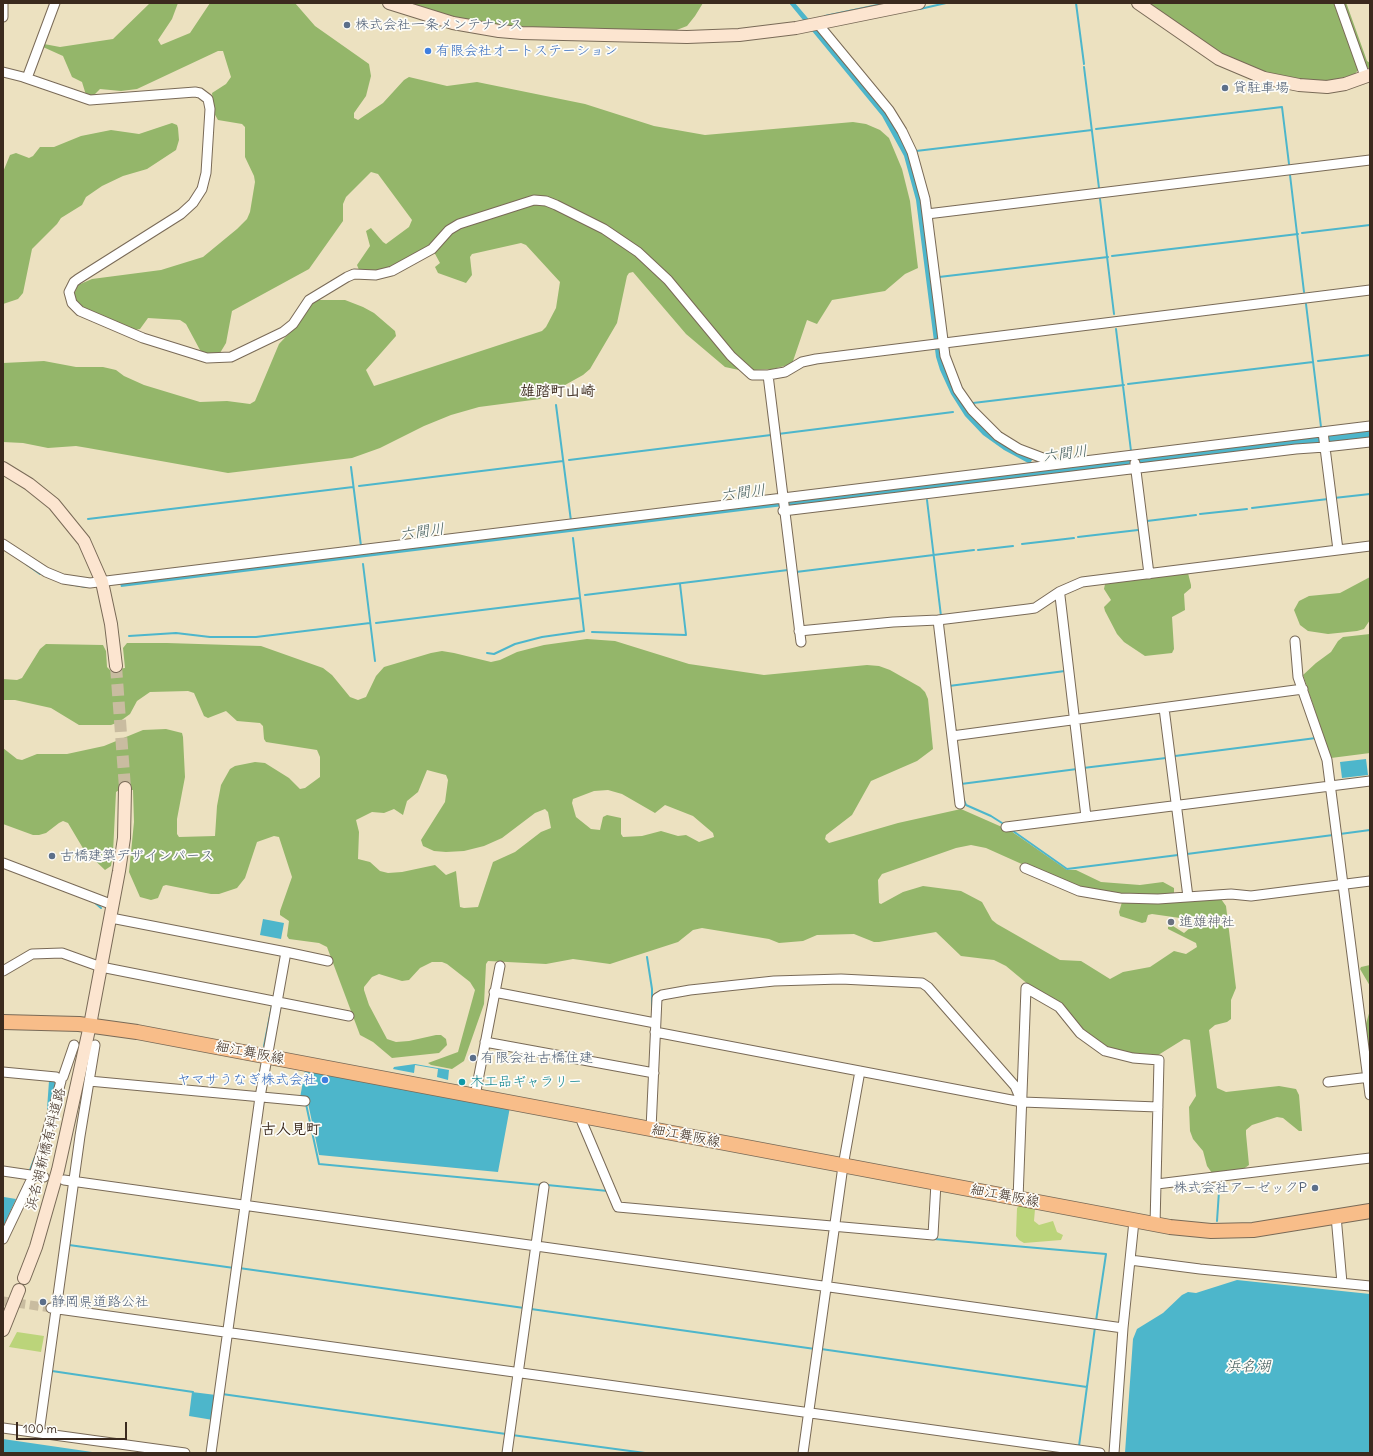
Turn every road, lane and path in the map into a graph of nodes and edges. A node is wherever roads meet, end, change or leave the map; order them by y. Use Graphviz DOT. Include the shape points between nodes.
graph roads {
  1 [pos="3,3"];
  2 [pos="54,3"];
  3 [pos="388,3"];
  4 [pos="919,3"];
  5 [pos="1138,3"];
  6 [pos="1339,3"];
  7 [pos="3,17"];
  8 [pos="813,25"];
  9 [pos="3,72"];
  10 [pos="1368,76"];
  11 [pos="27,78"];
  12 [pos="1370,160"];
  13 [pos="927,214"];
  14 [pos="1370,290"];
  15 [pos="939,343"];
  16 [pos="768,375"];
  17 [pos="1370,426"];
  18 [pos="1324,433"];
  19 [pos="1370,442"];
  20 [pos="1325,446"];
  21 [pos="1135,462"];
  22 [pos="1057,464"];
  23 [pos="3,468"];
  24 [pos="784,506"];
  25 [pos="3,544"];
  26 [pos="1370,546"];
  27 [pos="1338,550"];
  28 [pos="1149,574"];
  29 [pos="102,582"];
  30 [pos="1058,593"];
  31 [pos="938,620"];
  32 [pos="800,631"];
  33 [pos="1295,641"];
  34 [pos="801,642"];
  35 [pos="116,666"];
  36 [pos="1303,689"];
  37 [pos="1164,708"];
  38 [pos="1074,720"];
  39 [pos="952,736"];
  40 [pos="1370,781"];
  41 [pos="1330,786"];
  42 [pos="125,788"];
  43 [pos="960,804"];
  44 [pos="1176,805"];
  45 [pos="1086,817"];
  46 [pos="1006,827"];
  47 [pos="3,863"];
  48 [pos="1025,868"];
  49 [pos="1370,881"];
  50 [pos="1343,885"];
  51 [pos="1188,896"];
  52 [pos="113,905"];
  53 [pos="111,918"];
  54 [pos="286,952"];
  55 [pos="328,961"];
  56 [pos="500,966"];
  57 [pos="101,967"];
  58 [pos="3,971"];
  59 [pos="494,992"];
  60 [pos="277,1002"];
  61 [pos="349,1016"];
  62 [pos="3,1022"];
  63 [pos="90,1025"];
  64 [pos="655,1028"];
  65 [pos="485,1042"];
  66 [pos="74,1044"];
  67 [pos="94,1045"];
  68 [pos="267,1056"];
  69 [pos="860,1071"];
  70 [pos="3,1072"];
  71 [pos="654,1073"];
  72 [pos="1369,1077"];
  73 [pos="60,1079"];
  74 [pos="89,1080"];
  75 [pos="1328,1082"];
  76 [pos="1370,1095"];
  77 [pos="475,1096"];
  78 [pos="260,1097"];
  79 [pos="305,1101"];
  80 [pos="1022,1102"];
  81 [pos="1158,1107"];
  82 [pos="583,1116"];
  83 [pos="652,1130"];
  84 [pos="1370,1158"];
  85 [pos="843,1166"];
  86 [pos="3,1172"];
  87 [pos="33,1176"];
  88 [pos="44,1177"];
  89 [pos="64,1180"];
  90 [pos="74,1181"];
  91 [pos="936,1184"];
  92 [pos="1157,1184"];
  93 [pos="544,1186"];
  94 [pos="1018,1199"];
  95 [pos="245,1205"];
  96 [pos="1370,1211"];
  97 [pos="1336,1216"];
  98 [pos="1134,1221"];
  99 [pos="1155,1225"];
  100 [pos="834,1227"];
  101 [pos="3,1239"];
  102 [pos="536,1246"];
  103 [pos="1130,1260"];
  104 [pos="24,1278"];
  105 [pos="1342,1283"];
  106 [pos="826,1286"];
  107 [pos="1370,1286"];
  108 [pos="19,1290"];
  109 [pos="54,1308"];
  110 [pos="1123,1328"];
  111 [pos="3,1330"];
  112 [pos="228,1332"];
  113 [pos="518,1372"];
  114 [pos="808,1412"];
  115 [pos="3,1428"];
  116 [pos="39,1433"];
  117 [pos="185,1453"];
  118 [pos="211,1453"];
  119 [pos="507,1453"];
  120 [pos="803,1453"];
  121 [pos="1100,1453"];
  122 [pos="1114,1453"];
  1 -- 7 [label="street"];
  2 -- 11 [label="street"];
  3 -- 8 [label="street" via="453,23 522,33 720,36 758,34"];
  4 -- 8 [label="street"];
  5 -- 10 [label="street" via="1209,53 1234,67 1259,76 1280,82 1319,87 1336,86"];
  6 -- 10 [label="street"];
  8 -- 13 [label="street" via="882,101 902,131 920,175"];
  9 -- 11 [label="street"];
  11 -- 16 [label="street" via="90,100 195,92 208,99 210,109 206,172 202,189 193,203 181,214 78,279 71,287 70,298 75,308 142,338 207,358 230,357 289,329 309,300 347,277 354,274 376,275 392,271 432,249 458,224 534,200 556,205 604,229 638,252 668,280 745,371 752,375"];
  12 -- 13 [label="street"];
  13 -- 15 [label="street"];
  14 -- 15 [label="street"];
  15 -- 16 [label="street" via="816,358 802,362 785,372"];
  15 -- 22 [label="street" via="953,379 980,419 1009,443"];
  16 -- 24 [label="street"];
  17 -- 18 [label="street"];
  18 -- 20 [label="street"];
  18 -- 21 [label="street"];
  19 -- 20 [label="street"];
  20 -- 21 [label="street"];
  20 -- 27 [label="street"];
  21 -- 22 [label="street"];
  21 -- 24 [label="street"];
  21 -- 28 [label="street"];
  22 -- 24 [label="street"];
  23 -- 29 [label="street" via="42,493 65,516 87,548"];
  24 -- 29 [label="street"];
  24 -- 32 [label="street"];
  25 -- 29 [label="street" via="54,576 81,582"];
  26 -- 27 [label="street"];
  27 -- 28 [label="street"];
  28 -- 30 [label="street" via="1082,582"];
  29 -- 35 [label="street"];
  30 -- 31 [label="street" via="1041,605 1028,610"];
  30 -- 38 [label="street"];
  31 -- 32 [label="street"];
  31 -- 39 [label="street"];
  32 -- 34 [label="street"];
  33 -- 36 [label="street" via="1298,677"];
  36 -- 37 [label="street"];
  36 -- 41 [label="street" via="1327,760"];
  37 -- 38 [label="street"];
  37 -- 44 [label="street"];
  38 -- 39 [label="street"];
  38 -- 45 [label="street"];
  39 -- 43 [label="street"];
  40 -- 41 [label="street"];
  41 -- 44 [label="street"];
  41 -- 50 [label="street"];
  42 -- 52 [label="street, 浜名湖新橋有料道路" via="124,838"];
  44 -- 45 [label="street"];
  44 -- 51 [label="street"];
  45 -- 46 [label="street"];
  47 -- 52 [label="street"];
  48 -- 51 [label="street" via="1086,893 1150,899"];
  49 -- 50 [label="street"];
  50 -- 51 [label="street" via="1251,896"];
  50 -- 72 [label="street"];
  52 -- 53 [label="street, 浜名湖新橋有料道路"];
  53 -- 54 [label="street"];
  53 -- 57 [label="street, 浜名湖新橋有料道路"];
  54 -- 55 [label="street"];
  54 -- 60 [label="street"];
  56 -- 59 [label="street"];
  57 -- 58 [label="street" via="62,953 49,953 27,956"];
  57 -- 60 [label="street"];
  57 -- 63 [label="street, 浜名湖新橋有料道路"];
  59 -- 64 [label="street"];
  59 -- 65 [label="street"];
  60 -- 61 [label="street"];
  60 -- 68 [label="street"];
  62 -- 63 [label="main road, 細江舞阪線"];
  63 -- 68 [label="main road, 細江舞阪線"];
  63 -- 104 [label="street, 浜名湖新橋有料道路" via="58,1170 36,1247"];
  64 -- 69 [label="street"];
  64 -- 71 [label="street"];
  64 -- 80 [label="street" via="656,1001 659,995 734,984 796,981 841,979 922,983 1015,1086"];
  65 -- 71 [label="street"];
  65 -- 77 [label="street"];
  66 -- 73 [label="street" via="63,1077"];
  67 -- 74 [label="street"];
  68 -- 77 [label="main road, 細江舞阪線"];
  68 -- 78 [label="street"];
  69 -- 80 [label="street"];
  69 -- 85 [label="street"];
  70 -- 73 [label="street"];
  71 -- 83 [label="street"];
  72 -- 75 [label="street"];
  72 -- 76 [label="street"];
  73 -- 87 [label="street" via="44,1144"];
  74 -- 78 [label="street"];
  74 -- 90 [label="street"];
  77 -- 82 [label="main road, 細江舞阪線"];
  78 -- 79 [label="street"];
  78 -- 95 [label="street"];
  80 -- 81 [label="street"];
  80 -- 81 [label="street" via="1026,988 1060,1007 1080,1033 1105,1051 1133,1058 1159,1060"];
  80 -- 94 [label="street"];
  81 -- 92 [label="street"];
  82 -- 83 [label="main road, 細江舞阪線"];
  82 -- 100 [label="street" via="582,1122 618,1208"];
  83 -- 85 [label="main road, 細江舞阪線"];
  84 -- 92 [label="street"];
  85 -- 91 [label="main road, 細江舞阪線"];
  85 -- 100 [label="street"];
  86 -- 87 [label="street"];
  87 -- 88 [label="street"];
  87 -- 101 [label="street"];
  89 -- 90 [label="street"];
  90 -- 95 [label="street"];
  90 -- 109 [label="street"];
  91 -- 94 [label="main road, 細江舞阪線"];
  91 -- 100 [label="street" via="933,1236"];
  92 -- 99 [label="street"];
  93 -- 102 [label="street"];
  94 -- 98 [label="main road, 細江舞阪線"];
  95 -- 102 [label="street"];
  95 -- 112 [label="street"];
  96 -- 97 [label="main road, 細江舞阪線"];
  97 -- 99 [label="main road, 細江舞阪線" via="1280,1227 1246,1230 1197,1230"];
  97 -- 105 [label="street"];
  98 -- 99 [label="main road, 細江舞阪線"];
  98 -- 103 [label="street"];
  100 -- 106 [label="street"];
  102 -- 106 [label="street"];
  102 -- 113 [label="street"];
  103 -- 105 [label="street"];
  103 -- 110 [label="street"];
  105 -- 107 [label="street"];
  106 -- 110 [label="street"];
  106 -- 114 [label="street"];
  108 -- 111 [label="street"];
  109 -- 112 [label="street"];
  109 -- 116 [label="street"];
  110 -- 122 [label="street"];
  112 -- 113 [label="street"];
  112 -- 118 [label="street"];
  113 -- 114 [label="street"];
  113 -- 119 [label="street"];
  114 -- 120 [label="street"];
  114 -- 121 [label="street"];
  115 -- 116 [label="street"];
  116 -- 117 [label="street"];
}
